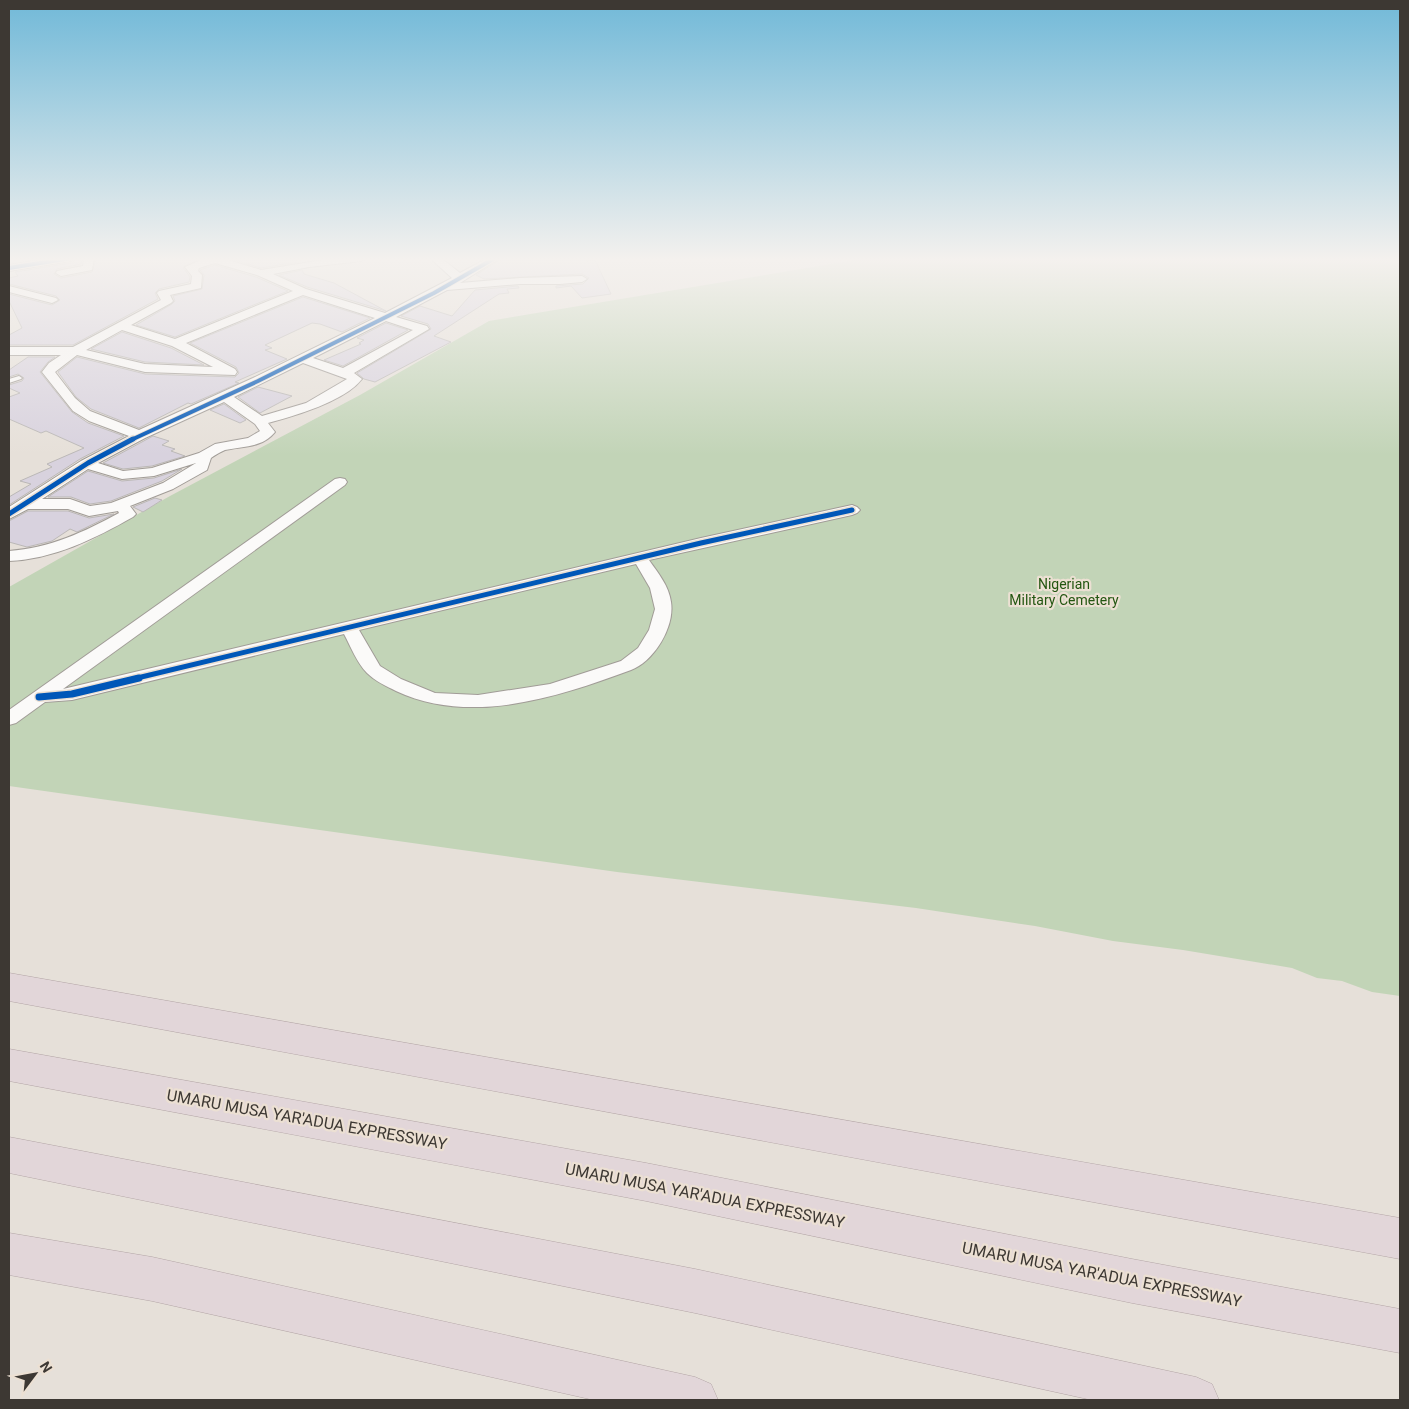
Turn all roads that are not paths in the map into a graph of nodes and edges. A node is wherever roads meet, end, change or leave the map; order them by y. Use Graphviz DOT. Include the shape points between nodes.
graph roads {
  1 [pos="124,324"];
  2 [pos="222,324"];
  3 [pos="372,324"];
  4 [pos="407,324"];
  5 [pos="120,326"];
  6 [pos="176,343"];
  7 [pos="9,351"];
  8 [pos="75,351"];
  9 [pos="302,359"];
  10 [pos="231,372"];
  11 [pos="344,373"];
  12 [pos="19,378"];
  13 [pos="9,381"];
  14 [pos="258,381"];
  15 [pos="224,396"];
  16 [pos="260,420"];
  17 [pos="140,435"];
  18 [pos="204,456"];
  19 [pos="86,464"];
  20 [pos="340,482"];
  21 [pos="24,504"];
  22 [pos="121,504"];
  23 [pos="852,510"];
  24 [pos="9,514"];
  25 [pos="9,556"];
  26 [pos="640,558"];
  27 [pos="349,628"];
  28 [pos="39,697"];
  29 [pos="9,718"];
  30 [pos="9,987"];
  31 [pos="9,1065"];
  32 [pos="9,1155"];
  33 [pos="1400,1240"];
  34 [pos="9,1254"];
  35 [pos="1400,1331"];
  36 [pos="695,1400"];
  37 [pos="1196,1400"];
  1 -- 5 [label="street"];
  2 -- 6 [label="street"];
  3 -- 9 [label="street"];
  4 -- 11 [label="street" via="423,329"];
  5 -- 6 [label="street"];
  5 -- 8 [label="street"];
  6 -- 10 [label="street"];
  7 -- 8 [label="street"];
  8 -- 10 [label="street" via="145,368"];
  8 -- 17 [label="street" via="48,372 70,401 96,420"];
  9 -- 11 [label="street"];
  9 -- 14 [label="street"];
  10 -- 14 [label="street"];
  11 -- 16 [label="street" via="356,379 323,401 291,414"];
  12 -- 13 [label="lane"];
  14 -- 15 [label="street"];
  15 -- 16 [label="street"];
  15 -- 17 [label="street"];
  16 -- 18 [label="street" via="268,432 252,442 220,447"];
  17 -- 19 [label="street"];
  18 -- 19 [label="street" via="154,472 122,474"];
  18 -- 22 [label="street" via="202,467 161,489"];
  19 -- 21 [label="street"];
  20 -- 28 [label="street"];
  21 -- 22 [label="street" via="70,504 89,511"];
  21 -- 24 [label="street"];
  22 -- 25 [label="street" via="128,514 78,540 26,556"];
  23 -- 26 [label="street"];
  26 -- 27 [label="street"];
  26 -- 27 [label="street" via="658,586 663,609 654,638 636,661 561,687 478,701 435,699 374,670"];
  27 -- 28 [label="street" via="72,694"];
  28 -- 29 [label="street"];
  30 -- 33 [label="highway"];
  31 -- 35 [label="highway, UMARU MUSA YAR'ADUA EXPRESSWAY" via="636,1180 1122,1279"];
  32 -- 37 [label="highway" via="695,1291"];
  34 -- 36 [label="highway" via="152,1279"];
}
